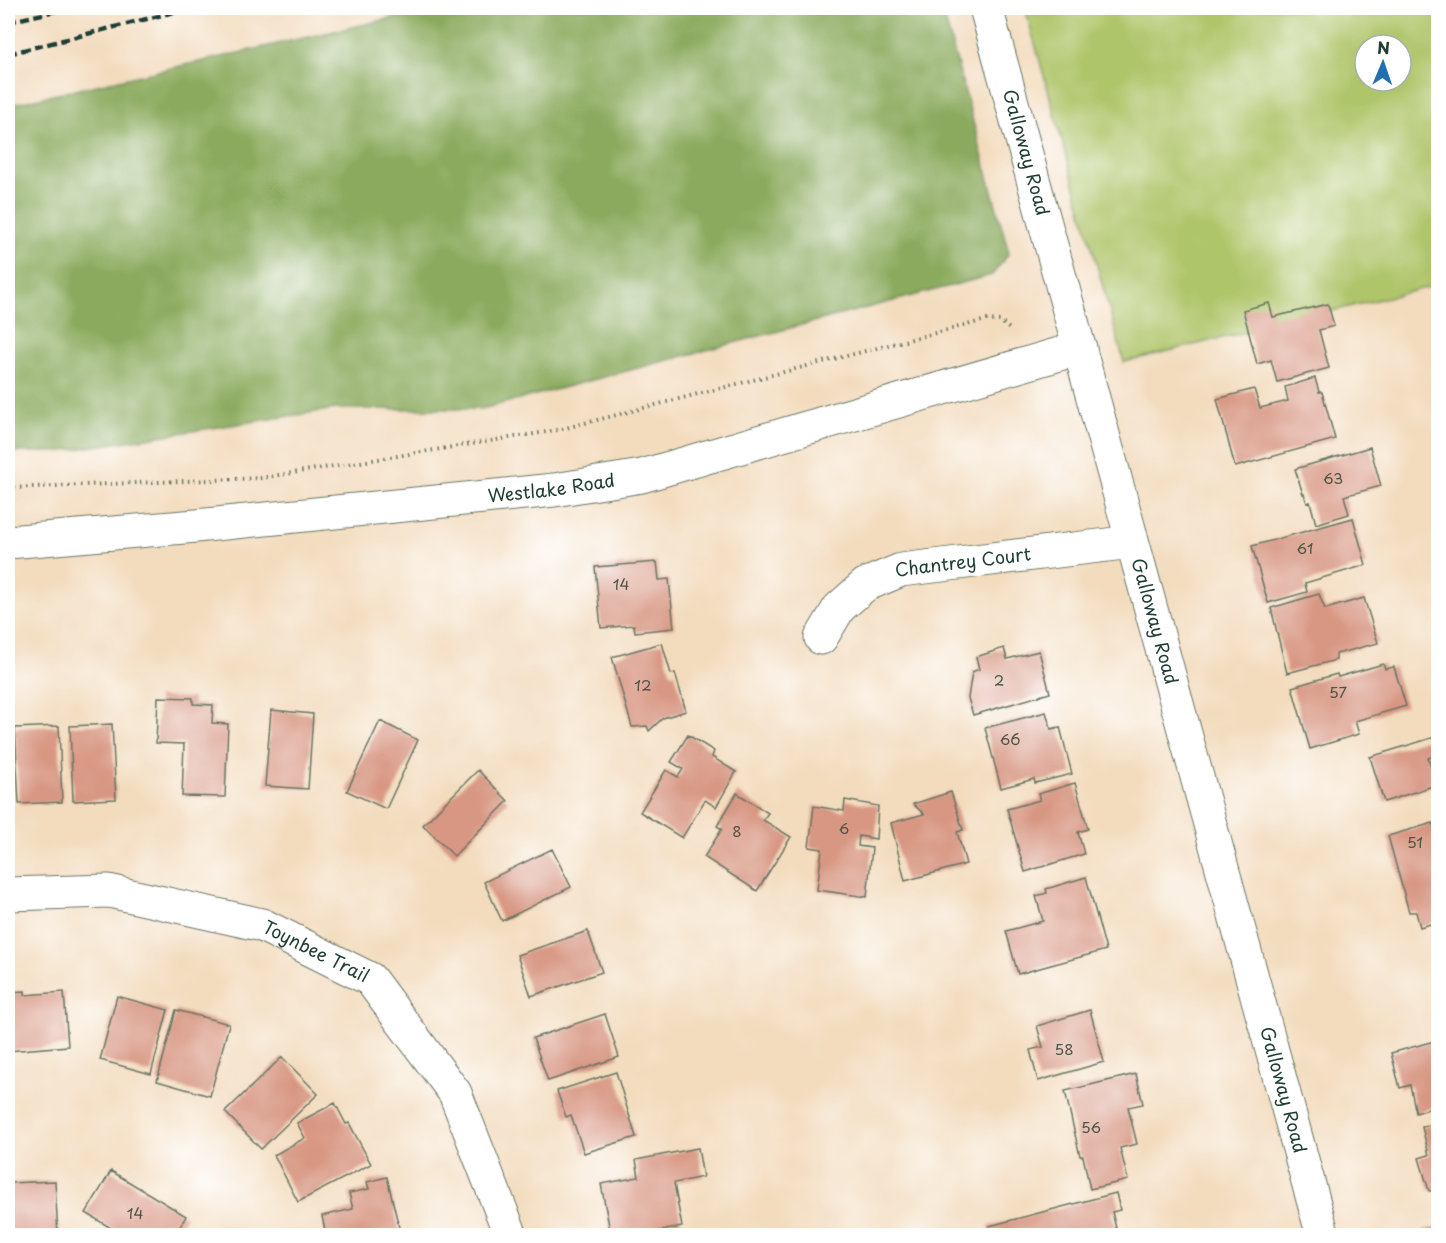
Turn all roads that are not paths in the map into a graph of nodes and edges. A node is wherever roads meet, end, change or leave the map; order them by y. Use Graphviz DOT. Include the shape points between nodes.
graph roads {
  1 [pos="986,8"];
  2 [pos="1080,348"];
  3 [pos="8,542"];
  4 [pos="1132,542"];
  5 [pos="821,638"];
  6 [pos="8,894"];
  7 [pos="511,1236"];
  8 [pos="1323,1236"];
  1 -- 2 [label="street, Galloway Road"];
  2 -- 3 [label="street, Westlake Road" via="642,476 554,490"];
  2 -- 4 [label="street, Galloway Road"];
  4 -- 5 [label="street, Chantrey Court" via="901,570 865,585 839,608"];
  4 -- 8 [label="street, Galloway Road"];
  6 -- 7 [label="street, Toynbee Trail" via="109,891 262,925 370,979 455,1093"];
}
